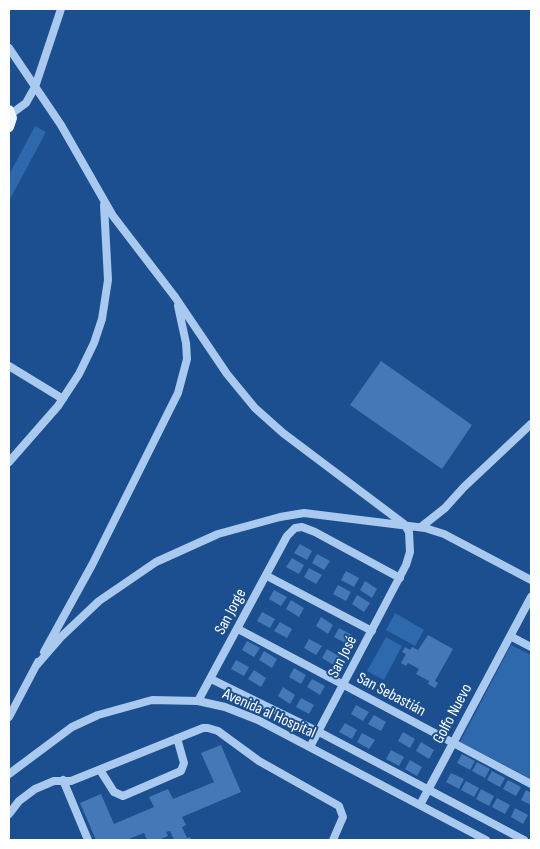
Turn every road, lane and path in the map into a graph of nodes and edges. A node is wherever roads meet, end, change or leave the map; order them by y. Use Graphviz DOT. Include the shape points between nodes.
graph roads {
  1 [pos="61,9"];
  2 [pos="9,48"];
  3 [pos="35,87"];
  4 [pos="10,112"];
  5 [pos="9,127"];
  6 [pos="104,203"];
  7 [pos="175,297"];
  8 [pos="9,366"];
  9 [pos="62,399"];
  10 [pos="531,424"];
  11 [pos="9,462"];
  12 [pos="404,524"];
  13 [pos="422,527"];
  14 [pos="267,576"];
  15 [pos="400,578"];
  16 [pos="531,580"];
  17 [pos="531,597"];
  18 [pos="238,629"];
  19 [pos="372,631"];
  20 [pos="510,636"];
  21 [pos="531,647"];
  22 [pos="36,666"];
  23 [pos="211,679"];
  24 [pos="344,685"];
  25 [pos="198,701"];
  26 [pos="9,717"];
  27 [pos="319,732"];
  28 [pos="177,738"];
  29 [pos="453,744"];
  30 [pos="310,747"];
  31 [pos="100,770"];
  32 [pos="9,774"];
  33 [pos="63,780"];
  34 [pos="531,784"];
  35 [pos="428,790"];
  36 [pos="420,805"];
  37 [pos="9,814"];
  38 [pos="88,840"];
  39 [pos="333,840"];
  40 [pos="486,840"];
  41 [pos="524,840"];
  1 -- 3 [label="street"];
  2 -- 3 [label="street"];
  3 -- 4 [label="street" via="26,103"];
  3 -- 6 [label="street" via="74,146"];
  4 -- 5 [label="main road"];
  6 -- 7 [label="street"];
  6 -- 9 [label="street" via="108,264 102,319 85,364"];
  7 -- 12 [label="street" via="227,374 255,408 283,433"];
  7 -- 22 [label="street" via="187,359 178,393 92,564"];
  8 -- 9 [label="street"];
  9 -- 11 [label="street"];
  10 -- 13 [label="street"];
  12 -- 13 [label="street"];
  12 -- 15 [label="street, San José" via="409,532 410,547"];
  12 -- 22 [label="street" via="304,513 280,516 218,534 172,554 126,581 80,618"];
  13 -- 16 [label="street" via="444,534"];
  14 -- 15 [label="street, San Jorge" via="287,536 295,528 307,529"];
  14 -- 18 [label="street, San Jorge"];
  14 -- 19 [label="street"];
  15 -- 19 [label="street, San José"];
  17 -- 20 [label="street, Golfo Nuevo"];
  18 -- 23 [label="street, San Jorge"];
  18 -- 24 [label="street, San Sebastián"];
  19 -- 24 [label="street, San José"];
  20 -- 21 [label="street"];
  20 -- 29 [label="street, Golfo Nuevo"];
  22 -- 26 [label="street"];
  23 -- 25 [label="street, San Jorge"];
  23 -- 27 [label="street"];
  24 -- 27 [label="street, San José"];
  24 -- 29 [label="street, San Sebastián"];
  25 -- 30 [label="street, Avenida al Hospital" via="239,712"];
  25 -- 32 [label="street, Avenida al Hospital" via="152,700 98,715 72,727"];
  27 -- 30 [label="street, San José"];
  27 -- 35 [label="street"];
  28 -- 31 [label="street"];
  28 -- 31 [label="street" via="184,763 179,773 123,796 114,792"];
  28 -- 39 [label="street" via="203,728 218,731 258,761 338,805 343,817"];
  29 -- 34 [label="street, San Sebastián"];
  29 -- 35 [label="street, Golfo Nuevo"];
  30 -- 36 [label="street, Avenida al Hospital"];
  31 -- 33 [label="street" via="71,781"];
  33 -- 37 [label="street" via="28,793"];
  33 -- 38 [label="street"];
  35 -- 36 [label="street, Golfo Nuevo"];
  35 -- 41 [label="street"];
  36 -- 40 [label="street, Avenida al Hospital"];
}
